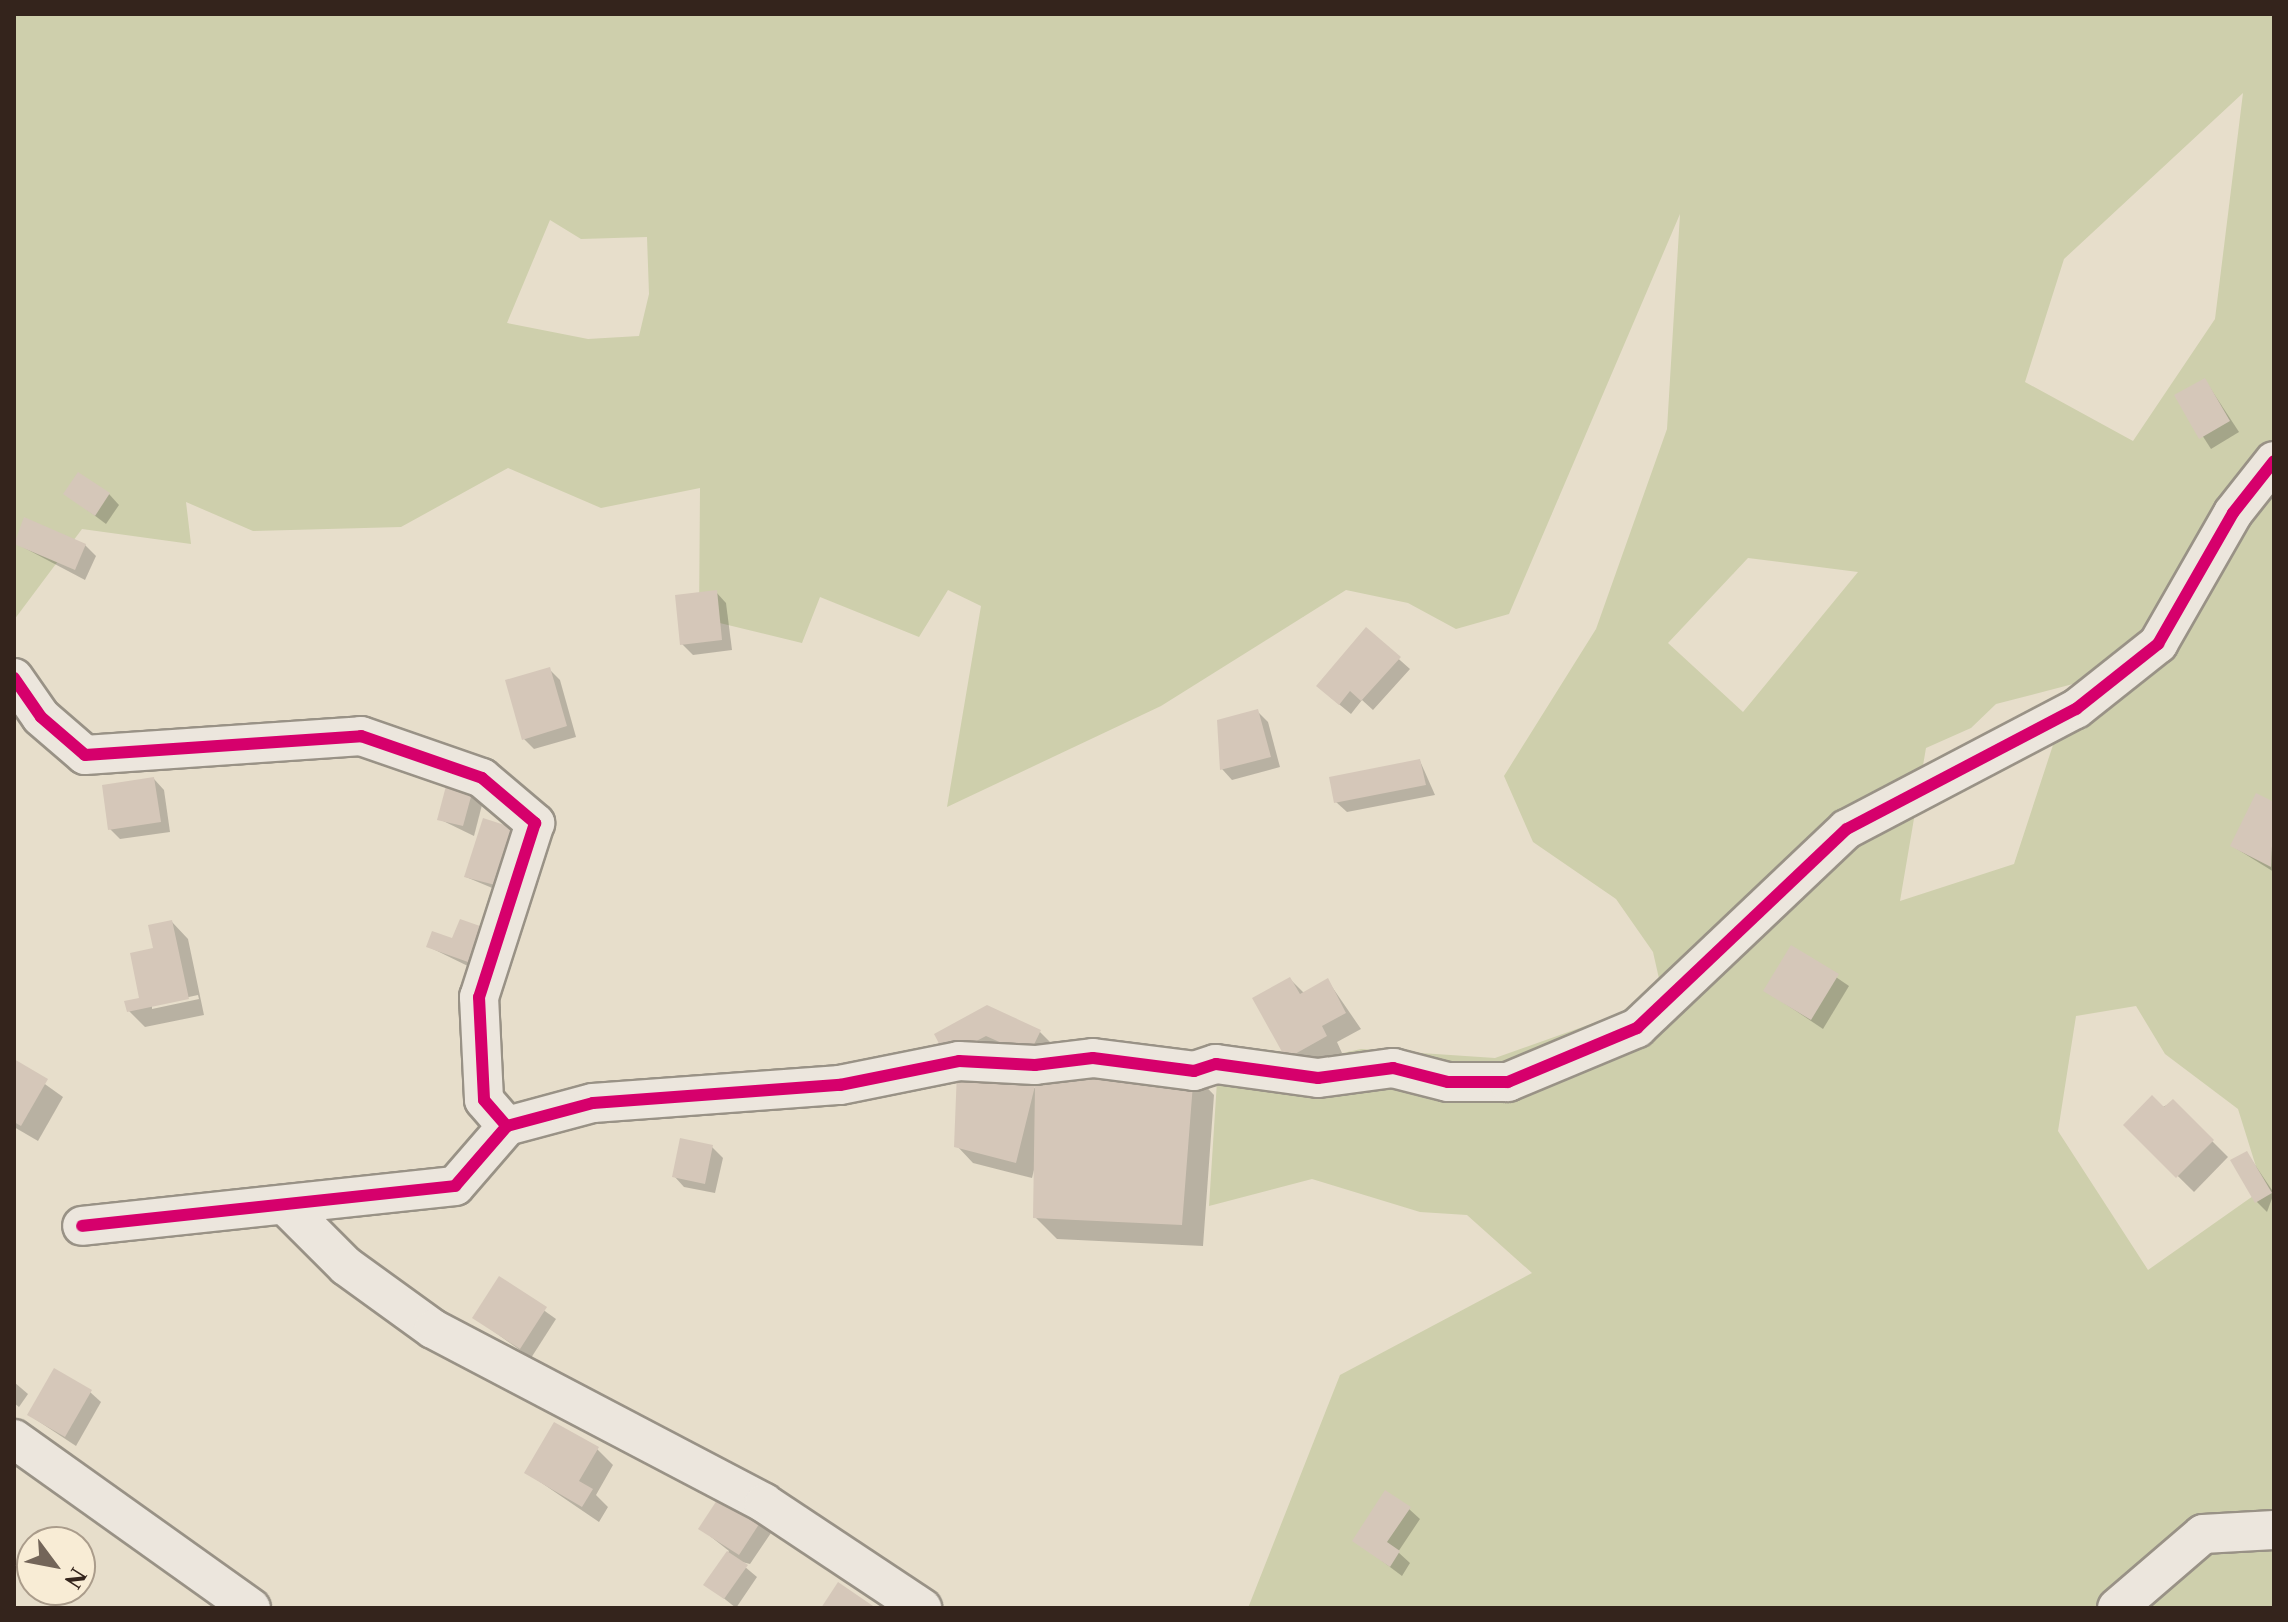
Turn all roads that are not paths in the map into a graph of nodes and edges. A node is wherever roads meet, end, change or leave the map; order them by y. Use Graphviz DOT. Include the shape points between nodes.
graph roads {
  1 [pos="2274,461"];
  2 [pos="14,678"];
  3 [pos="507,1126"];
  4 [pos="286,1206"];
  5 [pos="82,1226"];
  6 [pos="14,1439"];
  7 [pos="2274,1530"];
  8 [pos="251,1608"];
  9 [pos="922,1608"];
  10 [pos="2117,1608"];
  1 -- 3 [label="street" via="2233,513 2158,644 2076,709 1847,829 1637,1028 1508,1082 1448,1082 1393,1068 1318,1078 1216,1064 1194,1071 1093,1058 1035,1065 959,1061 840,1085 607,1101"];
  2 -- 3 [label="street" via="41,717 85,755 361,736 482,778 512,800 535,823 479,997 484,1100"];
  3 -- 4 [label="street" via="455,1186"];
  4 -- 5 [label="street"];
  4 -- 9 [label="street" via="346,1266 433,1329 764,1503"];
  6 -- 8 [label="street"];
  7 -- 10 [label="street" via="2203,1534"];
}
